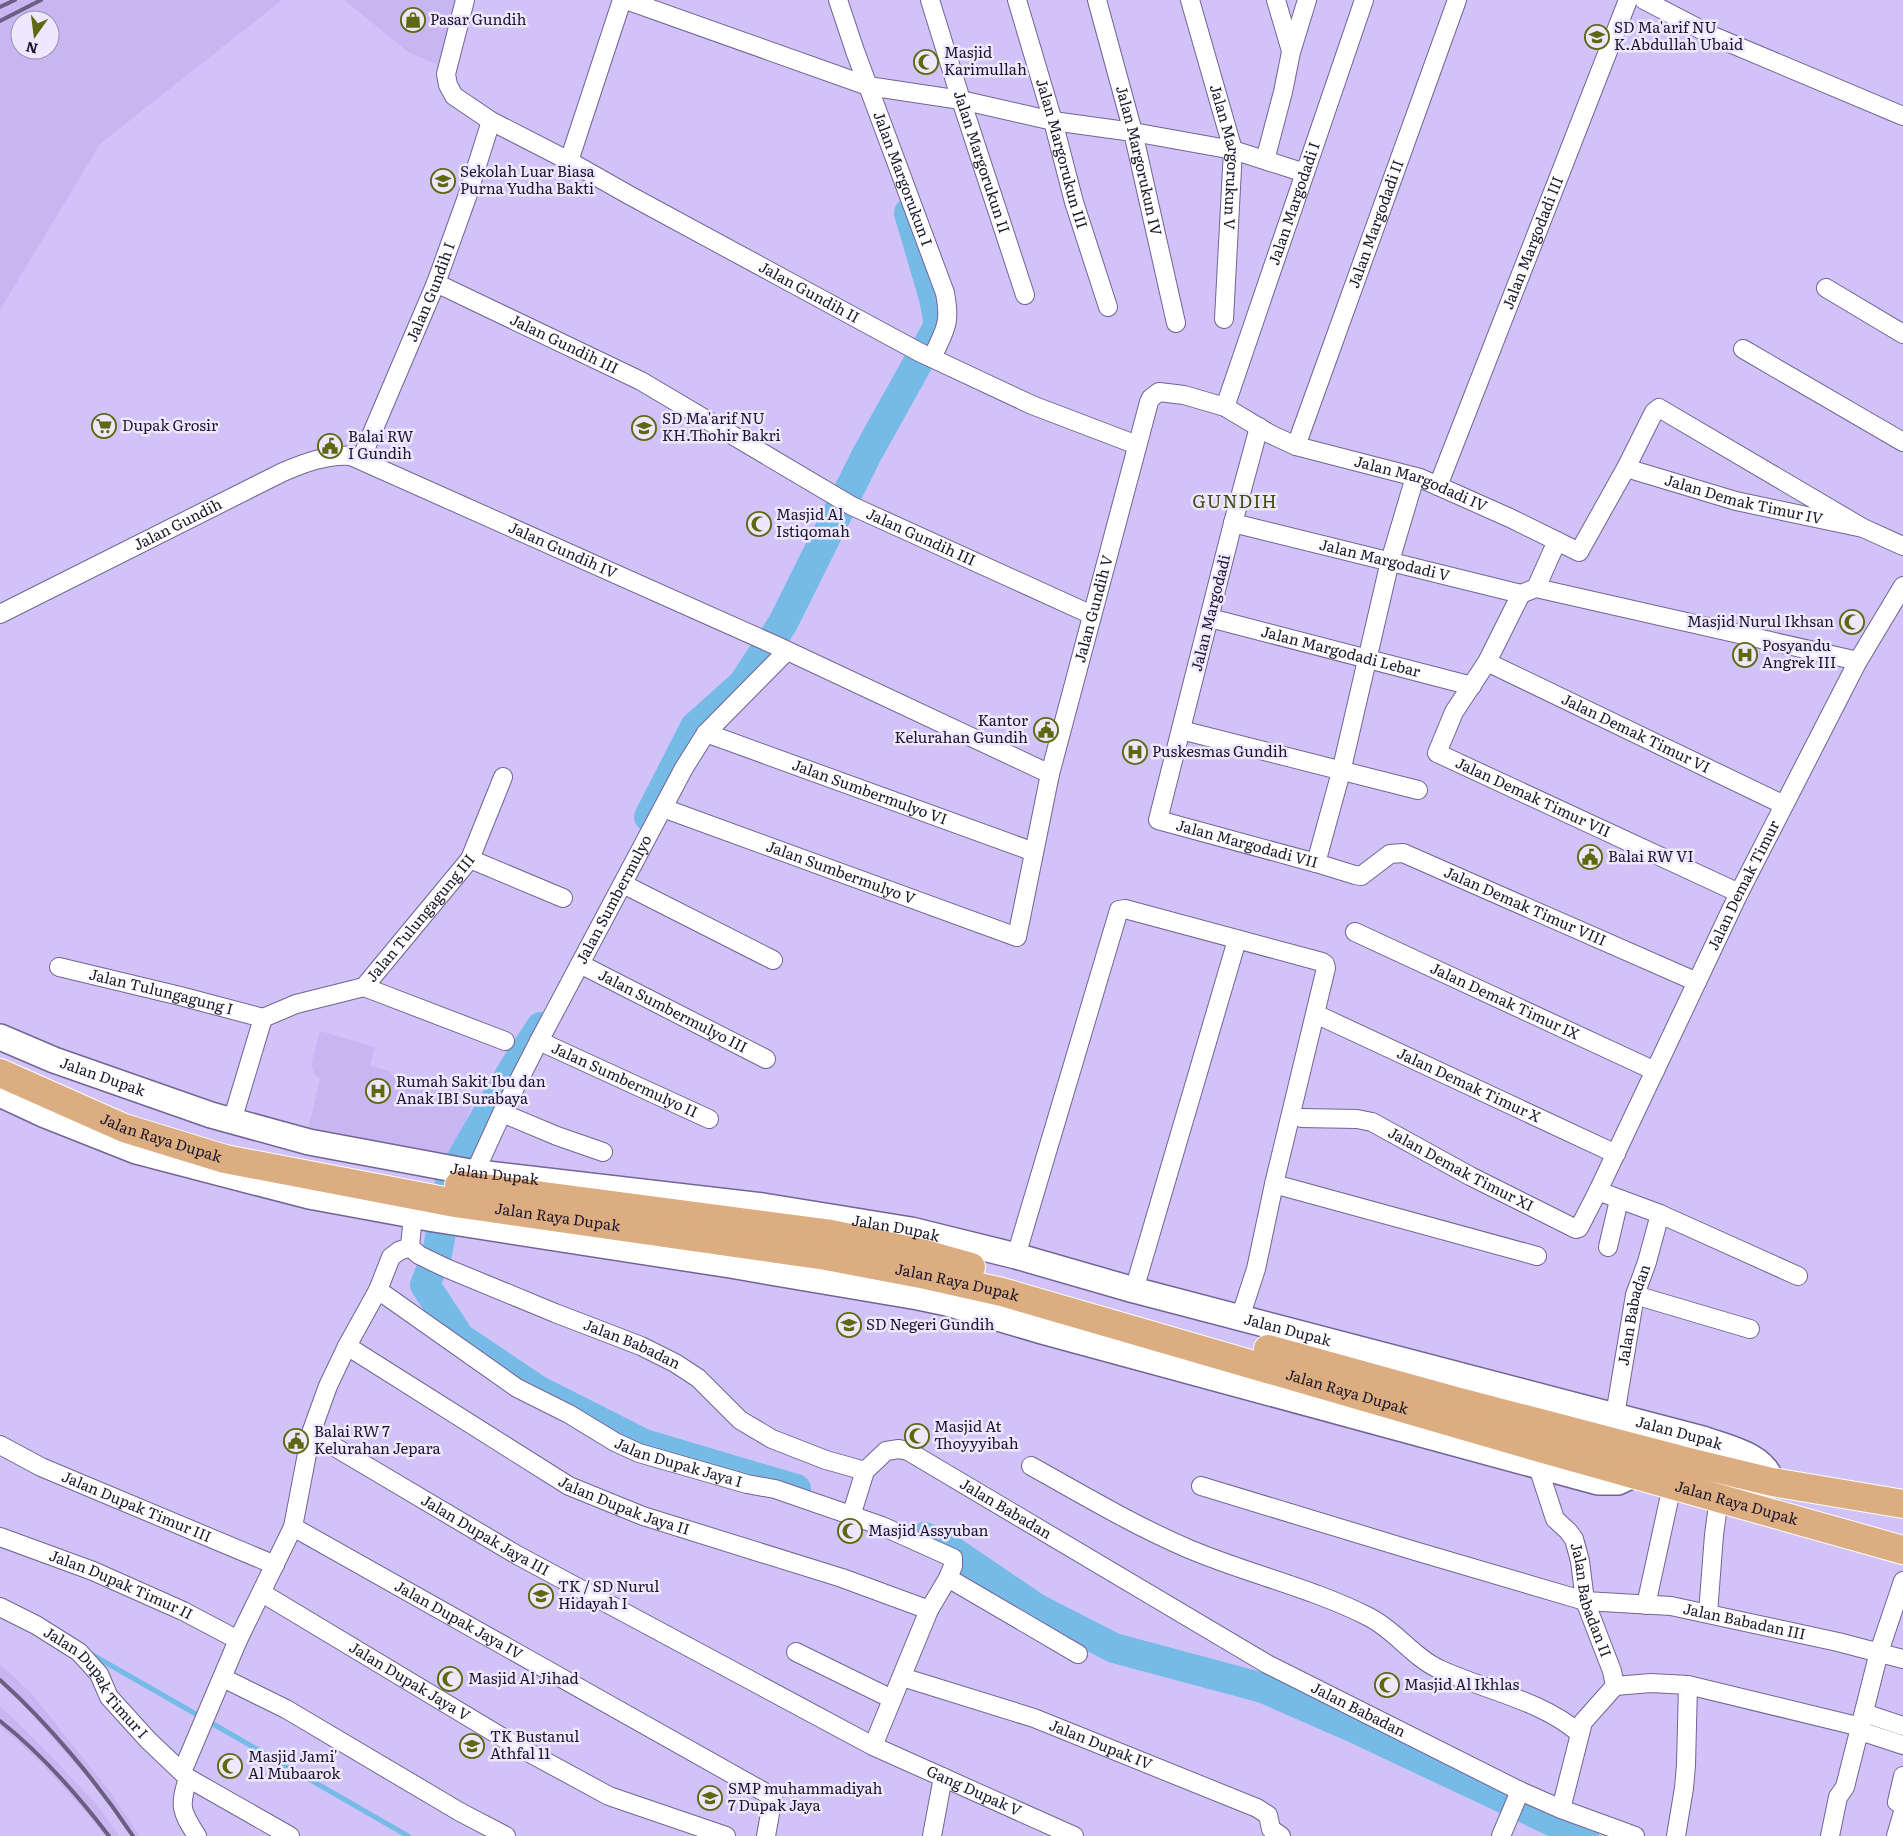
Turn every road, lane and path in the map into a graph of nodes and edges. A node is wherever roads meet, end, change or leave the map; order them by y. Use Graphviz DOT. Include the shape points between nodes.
graph roads {
  1 [pos="465,0"];
  2 [pos="622,0"];
  3 [pos="626,0"];
  4 [pos="838,0"];
  5 [pos="930,0"];
  6 [pos="1017,0"];
  7 [pos="1097,0"];
  8 [pos="1190,0"];
  9 [pos="1276,0"];
  10 [pos="1307,0"];
  11 [pos="1364,0"];
  12 [pos="1457,0"];
  13 [pos="1628,0"];
  14 [pos="1644,0"];
  15 [pos="1291,52"];
  16 [pos="864,84"];
  17 [pos="961,100"];
  18 [pos="1903,116"];
  19 [pos="491,121"];
  20 [pos="1053,121"];
  21 [pos="1133,132"];
  22 [pos="1233,150"];
  23 [pos="1265,160"];
  24 [pos="569,161"];
  25 [pos="1305,173"];
  26 [pos="436,283"];
  27 [pos="1826,288"];
  28 [pos="1025,295"];
  29 [pos="1108,307"];
  30 [pos="1224,320"];
  31 [pos="1176,322"];
  32 [pos="1903,334"];
  33 [pos="1743,349"];
  34 [pos="927,356"];
  35 [pos="1225,407"];
  36 [pos="1259,427"];
  37 [pos="1903,442"];
  38 [pos="1137,446"];
  39 [pos="1296,446"];
  40 [pos="360,459"];
  41 [pos="1626,468"];
  42 [pos="1415,476"];
  43 [pos="1438,486"];
  44 [pos="1233,523"];
  45 [pos="1863,528"];
  46 [pos="1557,541"];
  47 [pos="1903,546"];
  48 [pos="1390,561"];
  49 [pos="1903,586"];
  50 [pos="1528,591"];
  51 [pos="0,614"];
  52 [pos="1092,615"];
  53 [pos="1210,618"];
  54 [pos="776,646"];
  55 [pos="1368,660"];
  56 [pos="1858,661"];
  57 [pos="1487,662"];
  58 [pos="1472,686"];
  59 [pos="1181,730"];
  60 [pos="706,733"];
  61 [pos="1342,772"];
  62 [pos="1050,774"];
  63 [pos="503,777"];
  64 [pos="1418,790"];
  65 [pos="1163,800"];
  66 [pos="1784,806"];
  67 [pos="663,808"];
  68 [pos="1034,852"];
  69 [pos="470,859"];
  70 [pos="1316,862"];
  71 [pos="1355,875"];
  72 [pos="623,884"];
  73 [pos="1739,892"];
  74 [pos="563,898"];
  75 [pos="1354,932"];
  76 [pos="1017,937"];
  77 [pos="1237,940"];
  78 [pos="773,960"];
  79 [pos="580,964"];
  80 [pos="59,967"];
  81 [pos="1696,982"];
  82 [pos="364,987"];
  83 [pos="1320,1016"];
  84 [pos="263,1018"];
  85 [pos="0,1037"];
  86 [pos="506,1041"];
  87 [pos="538,1041"];
  88 [pos="0,1055"];
  89 [pos="31,1059"];
  90 [pos="766,1059"];
  91 [pos="1655,1071"];
  92 [pos="0,1073"];
  93 [pos="0,1094"];
  94 [pos="502,1113"];
  95 [pos="1300,1118"];
  96 [pos="709,1119"];
  97 [pos="232,1121"];
  98 [pos="603,1152"];
  99 [pos="1616,1154"];
  100 [pos="264,1166"];
  101 [pos="1274,1184"];
  102 [pos="1598,1191"];
  103 [pos="448,1194"];
  104 [pos="1620,1200"];
  105 [pos="1660,1214"];
  106 [pos="1608,1246"];
  107 [pos="415,1251"];
  108 [pos="1016,1256"];
  109 [pos="1537,1256"];
  110 [pos="1798,1276"];
  111 [pos="378,1290"];
  112 [pos="1134,1290"];
  113 [pos="1635,1295"];
  114 [pos="1046,1318"];
  115 [pos="1240,1318"];
  116 [pos="1750,1329"];
  117 [pos="347,1346"];
  118 [pos="1615,1415"];
  119 [pos="311,1433"];
  120 [pos="0,1445"];
  121 [pos="1536,1464"];
  122 [pos="1031,1466"];
  123 [pos="866,1470"];
  124 [pos="1633,1475"];
  125 [pos="1772,1482"];
  126 [pos="1201,1486"];
  127 [pos="1672,1486"];
  128 [pos="1719,1498"];
  129 [pos="1903,1504"];
  130 [pos="854,1508"];
  131 [pos="294,1527"];
  132 [pos="0,1537"];
  133 [pos="1903,1550"];
  134 [pos="275,1565"];
  135 [pos="948,1578"];
  136 [pos="1903,1581"];
  137 [pos="262,1593"];
  138 [pos="1585,1600"];
  139 [pos="1646,1605"];
  140 [pos="0,1607"];
  141 [pos="929,1610"];
  142 [pos="1708,1613"];
  143 [pos="238,1640"];
  144 [pos="796,1652"];
  145 [pos="1879,1652"];
  146 [pos="1078,1654"];
  147 [pos="1903,1659"];
  148 [pos="902,1677"];
  149 [pos="223,1678"];
  150 [pos="1688,1685"];
  151 [pos="1615,1686"];
  152 [pos="892,1699"];
  153 [pos="1861,1724"];
  154 [pos="1903,1726"];
  155 [pos="1579,1733"];
  156 [pos="1903,1745"];
  157 [pos="873,1746"];
  158 [pos="185,1775"];
  159 [pos="943,1776"];
  160 [pos="1903,1776"];
  161 [pos="1519,1792"];
  162 [pos="1903,1806"];
  163 [pos="1561,1808"];
  164 [pos="1903,1812"];
  165 [pos="197,1836"];
  166 [pos="290,1836"];
  167 [pos="506,1836"];
  168 [pos="726,1836"];
  169 [pos="766,1836"];
  170 [pos="932,1836"];
  171 [pos="1074,1836"];
  172 [pos="1281,1836"];
  173 [pos="1501,1836"];
  174 [pos="1635,1836"];
  175 [pos="1676,1836"];
  176 [pos="1830,1836"];
  177 [pos="1896,1836"];
  1 -- 19 [label="street, Jalan Gundih II" via="446,74 448,85 454,96"];
  2 -- 24 [label="street"];
  3 -- 16 [label="street"];
  4 -- 16 [label="street, Jalan Margorukun I"];
  5 -- 17 [label="street, Jalan Margorukun II"];
  6 -- 20 [label="street, Jalan Margorukun III"];
  7 -- 21 [label="street, Jalan Margorukun IV"];
  8 -- 22 [label="street, Jalan Margorukun V"];
  9 -- 15 [label="street"];
  10 -- 15 [label="street"];
  11 -- 25 [label="street, Jalan Margodadi I"];
  12 -- 39 [label="street, Jalan Margodadi II"];
  13 -- 43 [label="street, Jalan Margodadi III"];
  14 -- 18 [label="street" via="1713,36"];
  15 -- 23 [label="street"];
  16 -- 17 [label="street"];
  16 -- 34 [label="street, Jalan Margorukun I" via="944,293 947,326"];
  17 -- 20 [label="street"];
  17 -- 28 [label="street, Jalan Margorukun II"];
  19 -- 24 [label="street, Jalan Gundih II"];
  19 -- 26 [label="street, Jalan Gundih I"];
  20 -- 21 [label="street"];
  20 -- 29 [label="street, Jalan Margorukun III" via="1074,202"];
  21 -- 22 [label="street"];
  21 -- 31 [label="street, Jalan Margorukun IV"];
  22 -- 23 [label="street"];
  22 -- 30 [label="street, Jalan Margorukun V"];
  23 -- 25 [label="street"];
  24 -- 34 [label="street, Jalan Gundih II"];
  25 -- 35 [label="street, Jalan Margodadi I"];
  26 -- 40 [label="street, Jalan Gundih I"];
  26 -- 52 [label="street, Jalan Gundih III" via="640,381 846,502"];
  27 -- 32 [label="street"];
  33 -- 37 [label="street"];
  34 -- 38 [label="street, Jalan Gundih II" via="1032,405"];
  35 -- 36 [label="street, Jalan Gundih V"];
  35 -- 38 [label="street, Jalan Gundih V" via="1184,395 1159,392 1149,402"];
  36 -- 39 [label="street, Jalan Margodadi IV"];
  36 -- 44 [label="street, Jalan Margodadi"];
  38 -- 52 [label="street, Jalan Gundih V"];
  39 -- 42 [label="street, Jalan Margodadi IV"];
  40 -- 51 [label="street, Jalan Gundih" via="341,455 307,462 283,472"];
  40 -- 54 [label="street, Jalan Gundih IV"];
  41 -- 45 [label="street, Jalan Demak Timur IV" via="1736,501"];
  41 -- 45 [label="street, Jalan Demak Timur IV" via="1658,408"];
  41 -- 46 [label="street, Jalan Margodadi IV" via="1579,552"];
  42 -- 43 [label="street, Jalan Margodadi IV"];
  42 -- 48 [label="street"];
  43 -- 46 [label="street, Jalan Margodadi IV"];
  44 -- 48 [label="street, Jalan Margodadi V"];
  44 -- 53 [label="street, Jalan Margodadi"];
  45 -- 47 [label="street, Jalan Demak Timur IV"];
  46 -- 50 [label="street"];
  48 -- 50 [label="street, Jalan Margodadi V"];
  48 -- 55 [label="street"];
  49 -- 56 [label="street, Jalan Demak Timur"];
  50 -- 56 [label="street, Jalan Margodadi V"];
  50 -- 57 [label="street"];
  52 -- 62 [label="street, Jalan Gundih V"];
  53 -- 55 [label="street, Jalan Margodadi Lebar"];
  53 -- 59 [label="street, Jalan Margodadi"];
  54 -- 60 [label="street, Jalan Sumbermulyo"];
  54 -- 62 [label="street, Jalan Gundih IV"];
  55 -- 58 [label="street, Jalan Margodadi Lebar"];
  55 -- 61 [label="street"];
  56 -- 66 [label="street, Jalan Demak Timur"];
  57 -- 58 [label="street"];
  57 -- 66 [label="street, Jalan Demak Timur VI"];
  58 -- 73 [label="street, Jalan Demak Timur VII" via="1454,712 1437,753"];
  59 -- 61 [label="street"];
  59 -- 65 [label="street, Jalan Margodadi"];
  60 -- 67 [label="street, Jalan Sumbermulyo"];
  60 -- 68 [label="street, Jalan Sumbermulyo VI"];
  61 -- 64 [label="street"];
  61 -- 70 [label="street"];
  62 -- 68 [label="street, Jalan Gundih V"];
  63 -- 69 [label="street, Jalan Tulungagung III"];
  65 -- 70 [label="street, Jalan Margodadi VII" via="1158,818 1160,822"];
  66 -- 73 [label="street, Jalan Demak Timur"];
  67 -- 72 [label="street, Jalan Sumbermulyo"];
  67 -- 76 [label="street, Jalan Sumbermulyo V"];
  68 -- 76 [label="street, Jalan Gundih V"];
  69 -- 74 [label="street"];
  69 -- 82 [label="street, Jalan Tulungagung III"];
  70 -- 71 [label="street, Jalan Margodadi VII"];
  71 -- 81 [label="street, Jalan Demak Timur VIII" via="1361,876 1390,854 1403,853"];
  72 -- 78 [label="street"];
  72 -- 79 [label="street, Jalan Sumbermulyo"];
  73 -- 81 [label="street, Jalan Demak Timur"];
  75 -- 91 [label="street, Jalan Demak Timur IX"];
  77 -- 101 [label="street" via="1322,962 1326,966"];
  77 -- 108 [label="street" via="1120,910"];
  77 -- 112 [label="street"];
  79 -- 87 [label="street, Jalan Sumbermulyo"];
  79 -- 90 [label="street, Jalan Sumbermulyo III"];
  80 -- 84 [label="street, Jalan Tulungagung I"];
  81 -- 91 [label="street, Jalan Demak Timur"];
  82 -- 84 [label="street, Jalan Tulungagung III" via="296,1004"];
  82 -- 86 [label="street"];
  83 -- 99 [label="street, Jalan Demak Timur X"];
  84 -- 97 [label="street"];
  85 -- 89 [label="main road, Jalan Dupak"];
  87 -- 94 [label="street, Jalan Sumbermulyo"];
  87 -- 96 [label="street, Jalan Sumbermulyo II"];
  88 -- 89 [label="main road, Jalan Raya Dupak"];
  89 -- 97 [label="main road, Jalan Dupak"];
  89 -- 100 [label="main road, Jalan Raya Dupak" via="130,1111 232,1142"];
  91 -- 99 [label="street, Jalan Demak Timur"];
  92 -- 100 [label="main road, Jalan Raya Dupak" via="124,1128 225,1159"];
  93 -- 100 [label="main road, Jalan Dupak" via="136,1151"];
  94 -- 98 [label="street"];
  94 -- 103 [label="street, Jalan Sumbermulyo"];
  95 -- 102 [label="street, Jalan Demak Timur XI" via="1372,1122 1576,1229"];
  97 -- 103 [label="main road, Jalan Dupak" via="309,1142"];
  99 -- 102 [label="street, Jalan Demak Timur"];
  100 -- 103 [label="main road, Jalan Raya Dupak"];
  100 -- 103 [label="main road, Jalan Dupak" via="309,1196"];
  101 -- 109 [label="street"];
  101 -- 115 [label="street" via="1256,1269"];
  102 -- 104 [label="street"];
  103 -- 107 [label="street"];
  103 -- 108 [label="main road, Jalan Dupak" via="804,1212 911,1230"];
  103 -- 114 [label="main road, Jalan Raya Dupak" via="826,1256 992,1290"];
  103 -- 125 [label="main road, Jalan Raya Dupak" via="830,1234 925,1254 1443,1398"];
  104 -- 105 [label="street"];
  104 -- 106 [label="street"];
  105 -- 110 [label="street"];
  105 -- 113 [label="street, Jalan Babadan"];
  107 -- 111 [label="street" via="399,1250 391,1257"];
  107 -- 123 [label="street, Jalan Babadan" via="446,1268 641,1346 698,1378 740,1420 772,1439 826,1460"];
  108 -- 112 [label="main road, Jalan Dupak"];
  111 -- 117 [label="street"];
  111 -- 130 [label="street, Jalan Dupak Jaya I" via="517,1388 639,1453 747,1484"];
  112 -- 115 [label="main road, Jalan Dupak"];
  113 -- 116 [label="street"];
  113 -- 118 [label="street, Jalan Babadan"];
  114 -- 121 [label="main road"];
  114 -- 124 [label="main road, Jalan Raya Dupak"];
  115 -- 118 [label="main road, Jalan Dupak"];
  117 -- 119 [label="street"];
  117 -- 141 [label="street, Jalan Dupak Jaya II" via="569,1486 644,1516 842,1578"];
  118 -- 125 [label="main road, Jalan Dupak" via="1703,1439 1752,1458 1765,1466"];
  119 -- 131 [label="street"];
  119 -- 157 [label="street, Jalan Dupak Jaya III" via="517,1555"];
  120 -- 134 [label="street, Jalan Dupak Timur III" via="41,1467"];
  121 -- 124 [label="main road" via="1604,1482 1618,1482"];
  121 -- 138 [label="street, Jalan Babadan II" via="1554,1519 1574,1539"];
  122 -- 155 [label="street" via="1187,1548 1368,1616 1438,1669 1549,1712"];
  123 -- 130 [label="street"];
  123 -- 161 [label="street, Jalan Babadan" via="886,1452 908,1451 1267,1664"];
  124 -- 127 [label="main road, Jalan Raya Dupak"];
  125 -- 129 [label="main road, Jalan Raya Dupak"];
  126 -- 138 [label="street, Jalan Babadan III"];
  127 -- 128 [label="main road, Jalan Raya Dupak"];
  127 -- 139 [label="street"];
  128 -- 133 [label="main road, Jalan Raya Dupak"];
  128 -- 142 [label="street"];
  130 -- 135 [label="street, Jalan Dupak Jaya I" via="882,1526 953,1558"];
  131 -- 134 [label="street"];
  131 -- 169 [label="street, Jalan Dupak Jaya IV" via="773,1797"];
  132 -- 143 [label="street, Jalan Dupak Timur II" via="102,1575"];
  134 -- 137 [label="street"];
  135 -- 141 [label="street, Jalan Dupak Jaya I"];
  135 -- 146 [label="street"];
  136 -- 145 [label="street"];
  137 -- 143 [label="street"];
  137 -- 168 [label="street, Jalan Dupak Jaya V" via="515,1745 609,1796"];
  138 -- 139 [label="street, Jalan Babadan III"];
  138 -- 151 [label="street, Jalan Babadan II"];
  139 -- 142 [label="street, Jalan Babadan III"];
  140 -- 158 [label="street, Jalan Dupak Timur I" via="79,1652 99,1674 109,1698"];
  141 -- 148 [label="street, Jalan Dupak Jaya I"];
  142 -- 145 [label="street, Jalan Babadan III"];
  143 -- 149 [label="street"];
  144 -- 152 [label="street"];
  145 -- 147 [label="street, Jalan Babadan III"];
  145 -- 153 [label="street"];
  148 -- 152 [label="street, Jalan Dupak Jaya I"];
  148 -- 172 [label="street, Jalan Dupak IV" via="1034,1718 1257,1808 1268,1815 1271,1829"];
  149 -- 158 [label="street"];
  149 -- 167 [label="street" via="286,1709"];
  150 -- 151 [label="street"];
  150 -- 153 [label="street"];
  150 -- 175 [label="street" via="1686,1764"];
  151 -- 155 [label="street" via="1583,1722"];
  152 -- 157 [label="street, Jalan Dupak Jaya I"];
  153 -- 154 [label="street"];
  153 -- 156 [label="street"];
  153 -- 176 [label="street" via="1845,1787 1838,1796"];
  155 -- 163 [label="street"];
  157 -- 159 [label="street, Gang Dupak V"];
  158 -- 165 [label="street" via="184,1816"];
  158 -- 166 [label="street, Jalan Dupak Timur I"];
  159 -- 170 [label="street"];
  159 -- 171 [label="street, Gang Dupak V"];
  160 -- 162 [label="street" via="1897,1802"];
  161 -- 163 [label="street, Jalan Babadan"];
  161 -- 173 [label="street"];
  163 -- 174 [label="street, Jalan Babadan"];
  164 -- 177 [label="street"];
}
